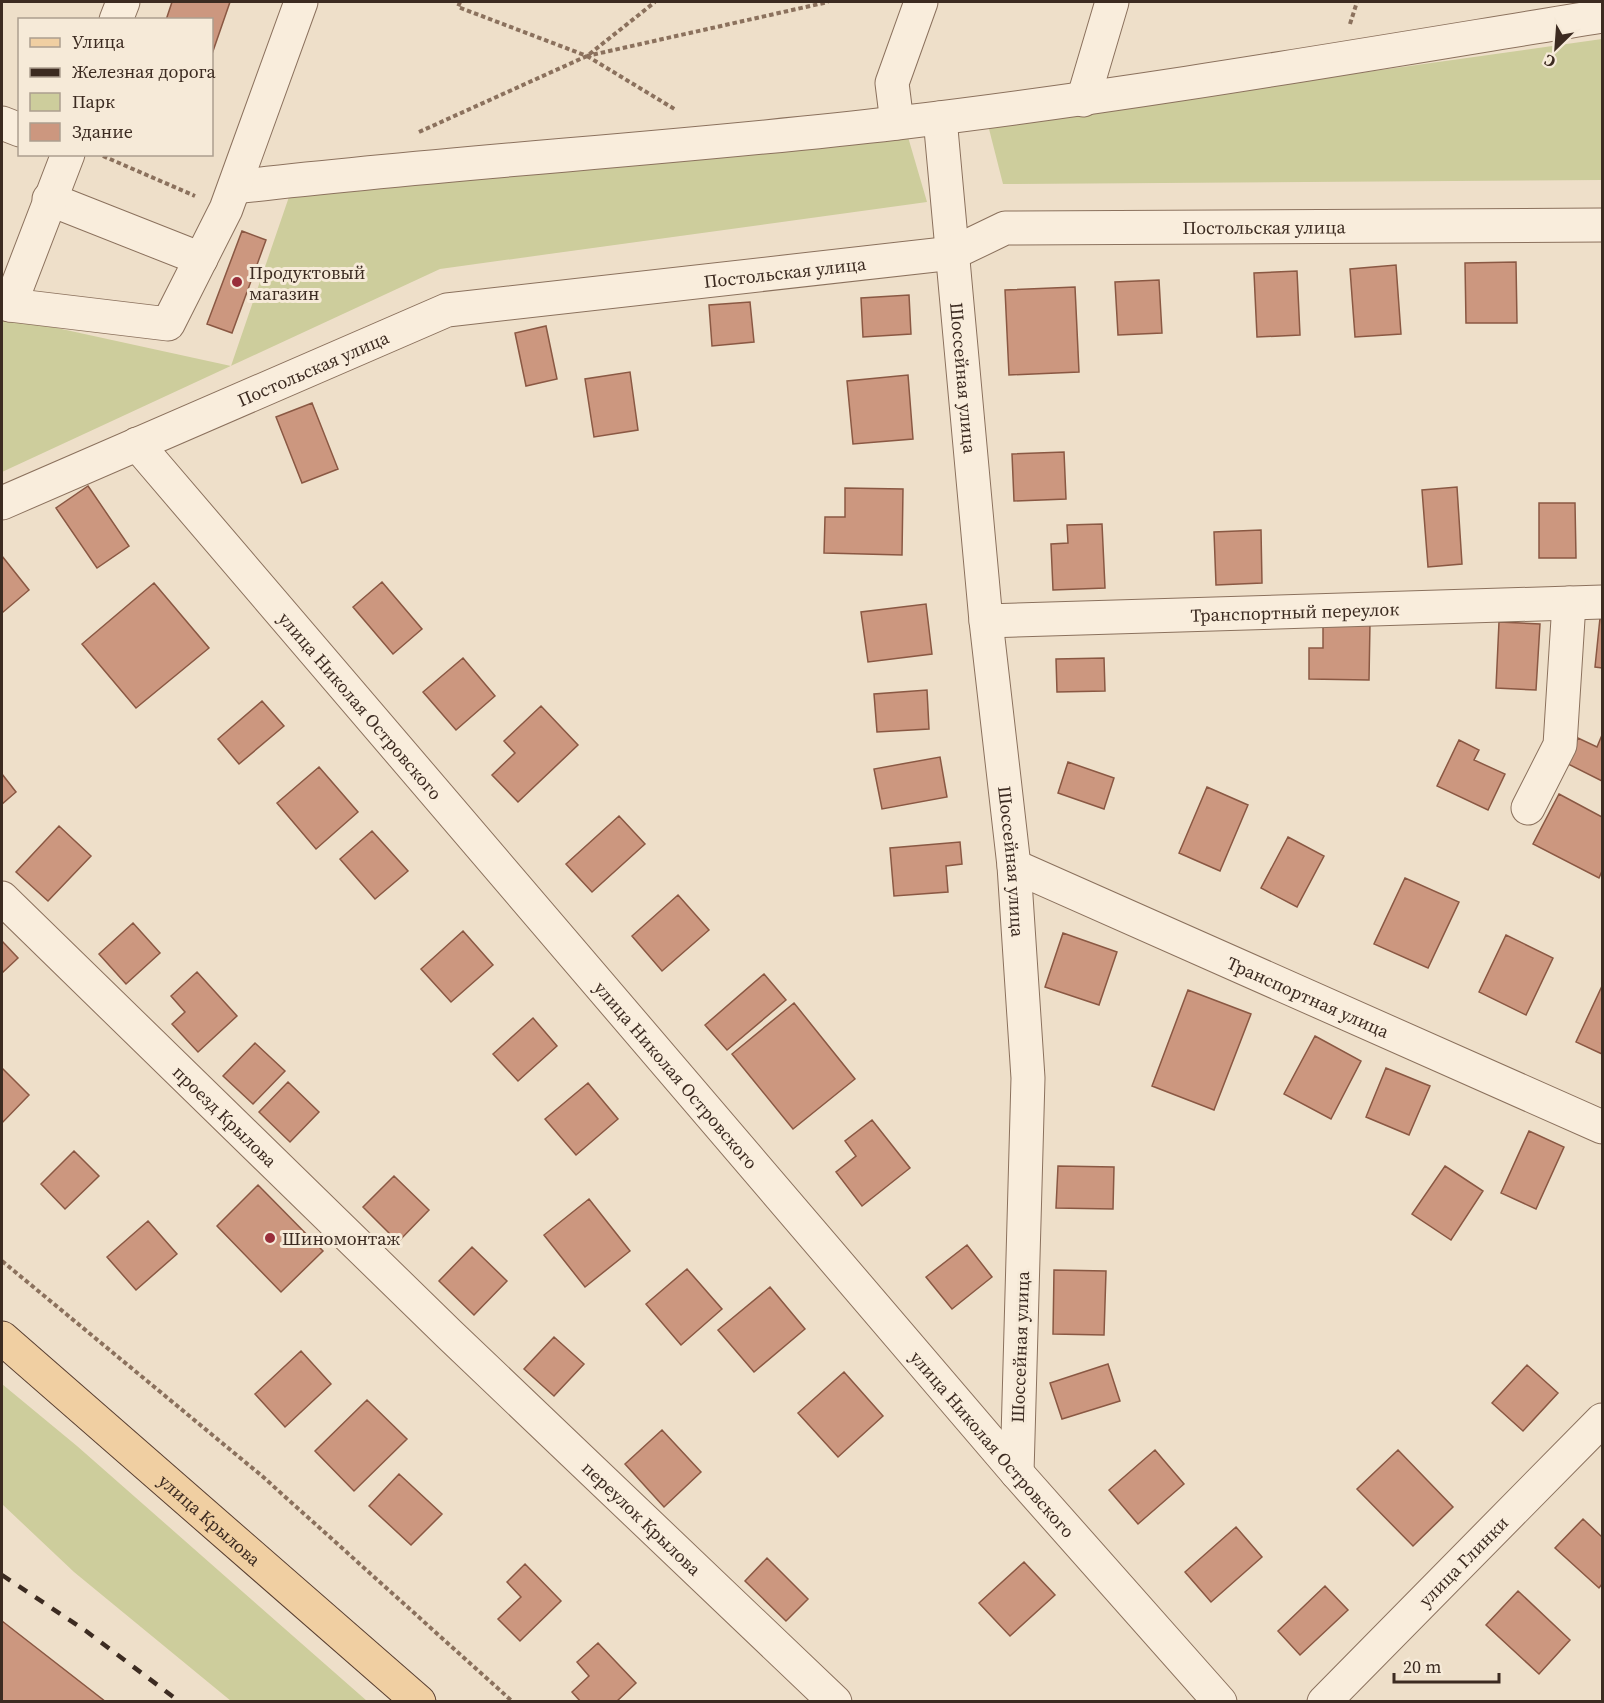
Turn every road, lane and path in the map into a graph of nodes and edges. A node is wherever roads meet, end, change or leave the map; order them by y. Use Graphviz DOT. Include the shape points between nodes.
graph roads {
  1 [pos="123,2"];
  2 [pos="301,2"];
  3 [pos="460,2"];
  4 [pos="655,2"];
  5 [pos="828,2"];
  6 [pos="921,2"];
  7 [pos="1112,2"];
  8 [pos="1602,16"];
  9 [pos="117,18"];
  10 [pos="587,56"];
  11 [pos="1083,100"];
  12 [pos="678,111"];
  13 [pos="940,118"];
  14 [pos="2,123"];
  15 [pos="897,123"];
  16 [pos="18,129"];
  17 [pos="414,134"];
  18 [pos="67,156"];
  19 [pos="105,156"];
  20 [pos="230,198"];
  21 [pos="49,199"];
  22 [pos="1602,225"];
  23 [pos="953,253"];
  24 [pos="201,260"];
  25 [pos="6,304"];
  26 [pos="138,444"];
  27 [pos="2,503"];
  28 [pos="1602,602"];
  29 [pos="1569,603"];
  30 [pos="986,621"];
  31 [pos="1528,808"];
  32 [pos="1014,866"];
  33 [pos="2,898"];
  34 [pos="1602,1127"];
  35 [pos="2,1261"];
  36 [pos="449,1334"];
  37 [pos="2,1338"];
  38 [pos="1602,1420"];
  39 [pos="1017,1473"];
  40 [pos="419,1701"];
  41 [pos="513,1701"];
  42 [pos="835,1701"];
  43 [pos="1220,1701"];
  44 [pos="1324,1701"];
  1 -- 9 [label="street"];
  2 -- 20 [label="street"];
  3 -- 10 [label="path" via="458,7"];
  4 -- 10 [label="path"];
  5 -- 10 [label="path"];
  6 -- 15 [label="street" via="892,83"];
  7 -- 11 [label="street"];
  8 -- 11 [label="street"];
  10 -- 12 [label="path"];
  10 -- 17 [label="path"];
  11 -- 13 [label="street"];
  13 -- 15 [label="street"];
  13 -- 23 [label="street, Шоссейная улица"];
  14 -- 16 [label="street"];
  15 -- 20 [label="street" via="728,142 317,177"];
  18 -- 21 [label="street"];
  19 -- 20 [label="path"];
  20 -- 24 [label="street"];
  21 -- 24 [label="street"];
  21 -- 25 [label="street"];
  22 -- 23 [label="street, Постольская улица" via="1005,228"];
  23 -- 26 [label="street, Постольская улица" via="447,310"];
  23 -- 30 [label="street, Шоссейная улица"];
  24 -- 25 [label="street" via="168,324"];
  26 -- 27 [label="street, Постольская улица"];
  26 -- 39 [label="street, улица Николая Островского"];
  28 -- 29 [label="street, Транспортный переулок"];
  29 -- 30 [label="street, Транспортный переулок"];
  29 -- 31 [label="street" via="1560,746"];
  30 -- 32 [label="street, Шоссейная улица"];
  32 -- 34 [label="street, Транспортная улица"];
  32 -- 39 [label="street, Шоссейная улица" via="1028,1078"];
  33 -- 36 [label="street, проезд Крылова"];
  35 -- 41 [label="path" via="262,1476"];
  36 -- 42 [label="street, переулок Крылова"];
  37 -- 40 [label="main road, улица Крылова"];
  38 -- 44 [label="street, улица Глинки"];
  39 -- 43 [label="street, улица Николая Островского"];
}
